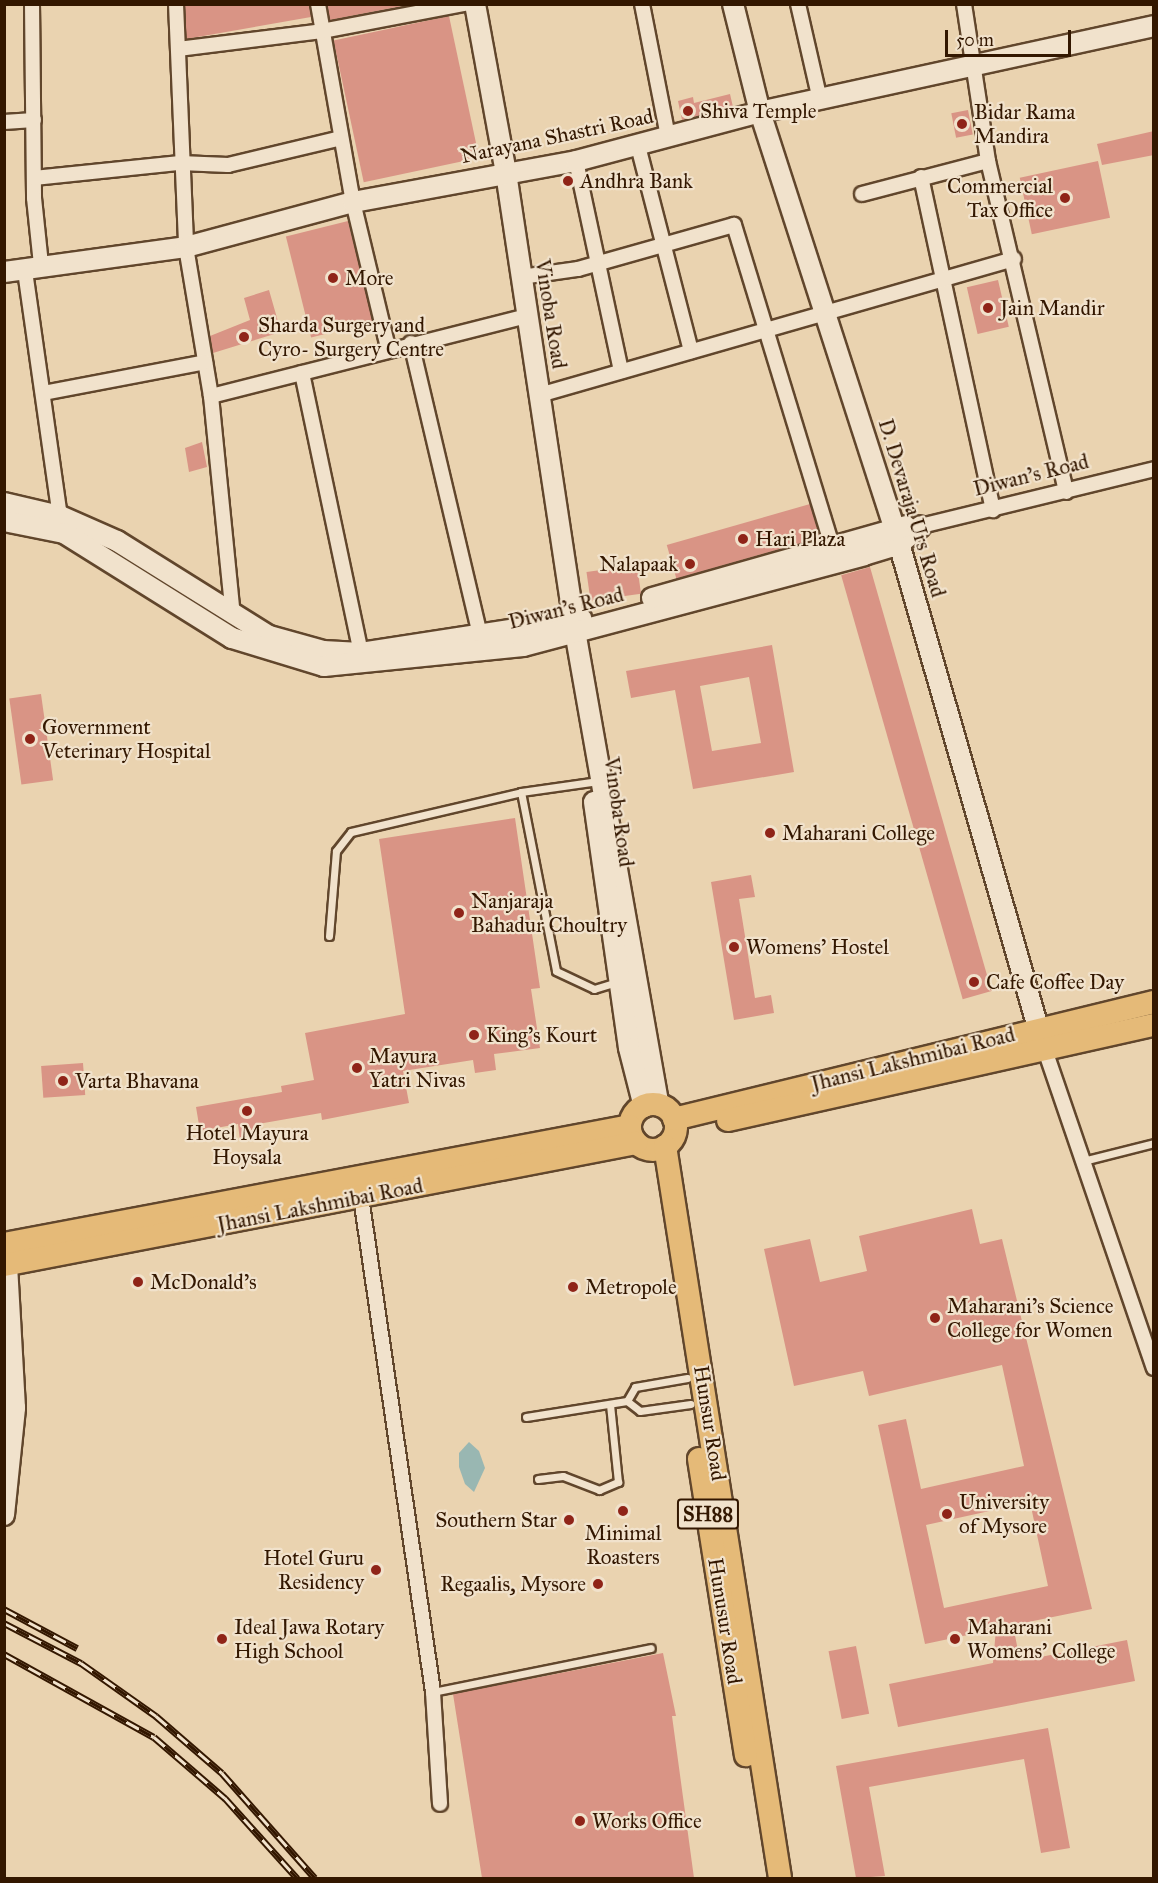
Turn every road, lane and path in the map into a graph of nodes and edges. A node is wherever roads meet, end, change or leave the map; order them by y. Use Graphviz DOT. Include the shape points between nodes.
graph roads {
  1 [pos="32,4"];
  2 [pos="176,4"];
  3 [pos="318,4"];
  4 [pos="464,4"];
  5 [pos="475,4"];
  6 [pos="642,4"];
  7 [pos="733,4"];
  8 [pos="798,4"];
  9 [pos="964,4"];
  10 [pos="1154,26"];
  11 [pos="322,31"];
  12 [pos="178,49"];
  13 [pos="976,63"];
  14 [pos="820,99"];
  15 [pos="760,112"];
  16 [pos="34,120"];
  17 [pos="4,122"];
  18 [pos="668,136"];
  19 [pos="341,138"];
  20 [pos="638,146"];
  21 [pos="576,160"];
  22 [pos="988,160"];
  23 [pos="180,163"];
  24 [pos="506,173"];
  25 [pos="921,177"];
  26 [pos="34,178"];
  27 [pos="862,194"];
  28 [pos="353,202"];
  29 [pos="664,246"];
  30 [pos="186,247"];
  31 [pos="1014,259"];
  32 [pos="600,263"];
  33 [pos="33,268"];
  34 [pos="4,272"];
  35 [pos="521,277"];
  36 [pos="941,279"];
  37 [pos="825,312"];
  38 [pos="527,316"];
  39 [pos="769,328"];
  40 [pos="411,343"];
  41 [pos="388,348"];
  42 [pos="691,351"];
  43 [pos="205,362"];
  44 [pos="621,371"];
  45 [pos="302,373"];
  46 [pos="43,393"];
  47 [pos="539,395"];
  48 [pos="211,396"];
  49 [pos="1154,469"];
  50 [pos="1066,492"];
  51 [pos="4,503"];
  52 [pos="993,510"];
  53 [pos="60,516"];
  54 [pos="4,521"];
  55 [pos="921,526"];
  56 [pos="897,535"];
  57 [pos="835,554"];
  58 [pos="233,616"];
  59 [pos="574,626"];
  60 [pos="480,636"];
  61 [pos="361,653"];
  62 [pos="591,782"];
  63 [pos="521,792"];
  64 [pos="329,936"];
  65 [pos="620,982"];
  66 [pos="1154,1002"];
  67 [pos="1154,1025"];
  68 [pos="1036,1028"];
  69 [pos="1045,1050"];
  70 [pos="654,1129"];
  71 [pos="1154,1143"];
  72 [pos="1083,1161"];
  73 [pos="361,1197"];
  74 [pos="5,1252"];
  75 [pos="1154,1368"];
  76 [pos="687,1378"];
  77 [pos="627,1401"];
  78 [pos="610,1404"];
  79 [pos="691,1404"];
  80 [pos="526,1417"];
  81 [pos="538,1479"];
  82 [pos="4,1515"];
  83 [pos="651,1648"];
  84 [pos="433,1692"];
  85 [pos="440,1804"];
  86 [pos="765,1878"];
  87 [pos="780,1878"];
  1 -- 16 [label="street"];
  2 -- 12 [label="street"];
  3 -- 11 [label="street"];
  4 -- 11 [label="street"];
  5 -- 24 [label="street, Vinoba Road"];
  6 -- 18 [label="street"];
  7 -- 15 [label="street, D. Devaraja Urs Road"];
  8 -- 14 [label="street"];
  9 -- 13 [label="street"];
  10 -- 13 [label="street, Narayana Shastri Road"];
  11 -- 12 [label="street"];
  11 -- 19 [label="street"];
  12 -- 23 [label="street"];
  13 -- 14 [label="street, Narayana Shastri Road"];
  13 -- 22 [label="street"];
  14 -- 15 [label="street, Narayana Shastri Road"];
  15 -- 18 [label="street, Narayana Shastri Road"];
  15 -- 37 [label="street, D. Devaraja Urs Road"];
  16 -- 17 [label="street"];
  16 -- 26 [label="street"];
  18 -- 20 [label="street, Narayana Shastri Road"];
  19 -- 23 [label="street" via="228,165"];
  19 -- 28 [label="street"];
  20 -- 21 [label="street, Narayana Shastri Road"];
  20 -- 29 [label="street"];
  21 -- 24 [label="street, Narayana Shastri Road"];
  21 -- 32 [label="street"];
  22 -- 25 [label="street"];
  22 -- 31 [label="street"];
  23 -- 26 [label="street"];
  23 -- 30 [label="street"];
  24 -- 28 [label="street, Narayana Shastri Road"];
  24 -- 35 [label="street, Vinoba Road"];
  25 -- 27 [label="street"];
  25 -- 36 [label="street"];
  26 -- 33 [label="street"];
  28 -- 30 [label="street, Narayana Shastri Road"];
  28 -- 41 [label="street"];
  29 -- 32 [label="street"];
  29 -- 39 [label="street" via="734,225"];
  29 -- 42 [label="street"];
  30 -- 33 [label="street, Narayana Shastri Road"];
  30 -- 43 [label="street"];
  31 -- 36 [label="street"];
  31 -- 50 [label="street"];
  32 -- 35 [label="street"];
  32 -- 44 [label="street"];
  33 -- 34 [label="street, Narayana Shastri Road"];
  33 -- 46 [label="street"];
  35 -- 38 [label="street, Vinoba Road"];
  36 -- 37 [label="street"];
  36 -- 52 [label="street"];
  37 -- 39 [label="street"];
  37 -- 56 [label="street, D. Devaraja Urs Road"];
  38 -- 40 [label="street"];
  38 -- 47 [label="street, Vinoba Road"];
  39 -- 42 [label="street"];
  39 -- 57 [label="street"];
  40 -- 41 [label="street"];
  40 -- 60 [label="street"];
  41 -- 45 [label="street"];
  42 -- 44 [label="street"];
  43 -- 46 [label="street"];
  43 -- 48 [label="street"];
  44 -- 47 [label="street"];
  45 -- 48 [label="street"];
  45 -- 61 [label="street"];
  46 -- 53 [label="street"];
  47 -- 59 [label="street, Vinoba Road"];
  48 -- 58 [label="street"];
  49 -- 50 [label="street, Diwan's Road"];
  50 -- 52 [label="street, Diwan's Road"];
  51 -- 53 [label="street"];
  52 -- 55 [label="street, Diwan's Road"];
  53 -- 58 [label="street" via="153,561"];
  54 -- 59 [label="street, Diwan's Road" via="64,533 232,638 324,666 484,652"];
  55 -- 56 [label="street, Diwan's Road"];
  56 -- 57 [label="street, Diwan's Road"];
  56 -- 68 [label="street, D. Devaraja Urs Road"];
  57 -- 59 [label="street, Diwan's Road"];
  58 -- 61 [label="street" via="280,639 323,651"];
  59 -- 60 [label="street"];
  59 -- 62 [label="street, Vinoba Road" via="569,641"];
  59 -- 70 [label="street, Vinoba Road"];
  60 -- 61 [label="street"];
  62 -- 63 [label="lane"];
  62 -- 65 [label="street, Vinoba Road"];
  63 -- 64 [label="lane" via="351,832 336,851"];
  63 -- 65 [label="lane" via="556,971 594,989"];
  65 -- 70 [label="street, Vinoba Road"];
  66 -- 68 [label="main road, Jhansi Lakshmibai Road"];
  67 -- 69 [label="main road, Jhansi Lakshmibai Road"];
  68 -- 69 [label="street, D. Devaraja Urs Road"];
  68 -- 70 [label="main road, Jhansi Lakshmibai Road"];
  69 -- 70 [label="main road, Jhansi Lakshmibai Road"];
  69 -- 72 [label="street"];
  70 -- 73 [label="main road, Jhansi Lakshmibai Road"];
  70 -- 74 [label="main road, Jhansi Lakshmibai Road"];
  70 -- 76 [label="main road, Hunusur Road / SH88"];
  70 -- 87 [label="main road, Hunsur Road"];
  71 -- 72 [label="lane"];
  72 -- 75 [label="street"];
  73 -- 74 [label="main road, Jhansi Lakshmibai Road"];
  73 -- 84 [label="street"];
  74 -- 82 [label="street" via="15,1408"];
  76 -- 77 [label="lane" via="636,1387"];
  76 -- 79 [label="main road, Hunusur Road / SH88"];
  77 -- 78 [label="lane"];
  77 -- 79 [label="lane" via="640,1411"];
  78 -- 80 [label="lane"];
  78 -- 81 [label="lane" via="618,1482 599,1490 563,1476"];
  79 -- 86 [label="main road, Hunusur Road / SH88"];
  83 -- 84 [label="lane"];
  84 -- 85 [label="street"];
}
